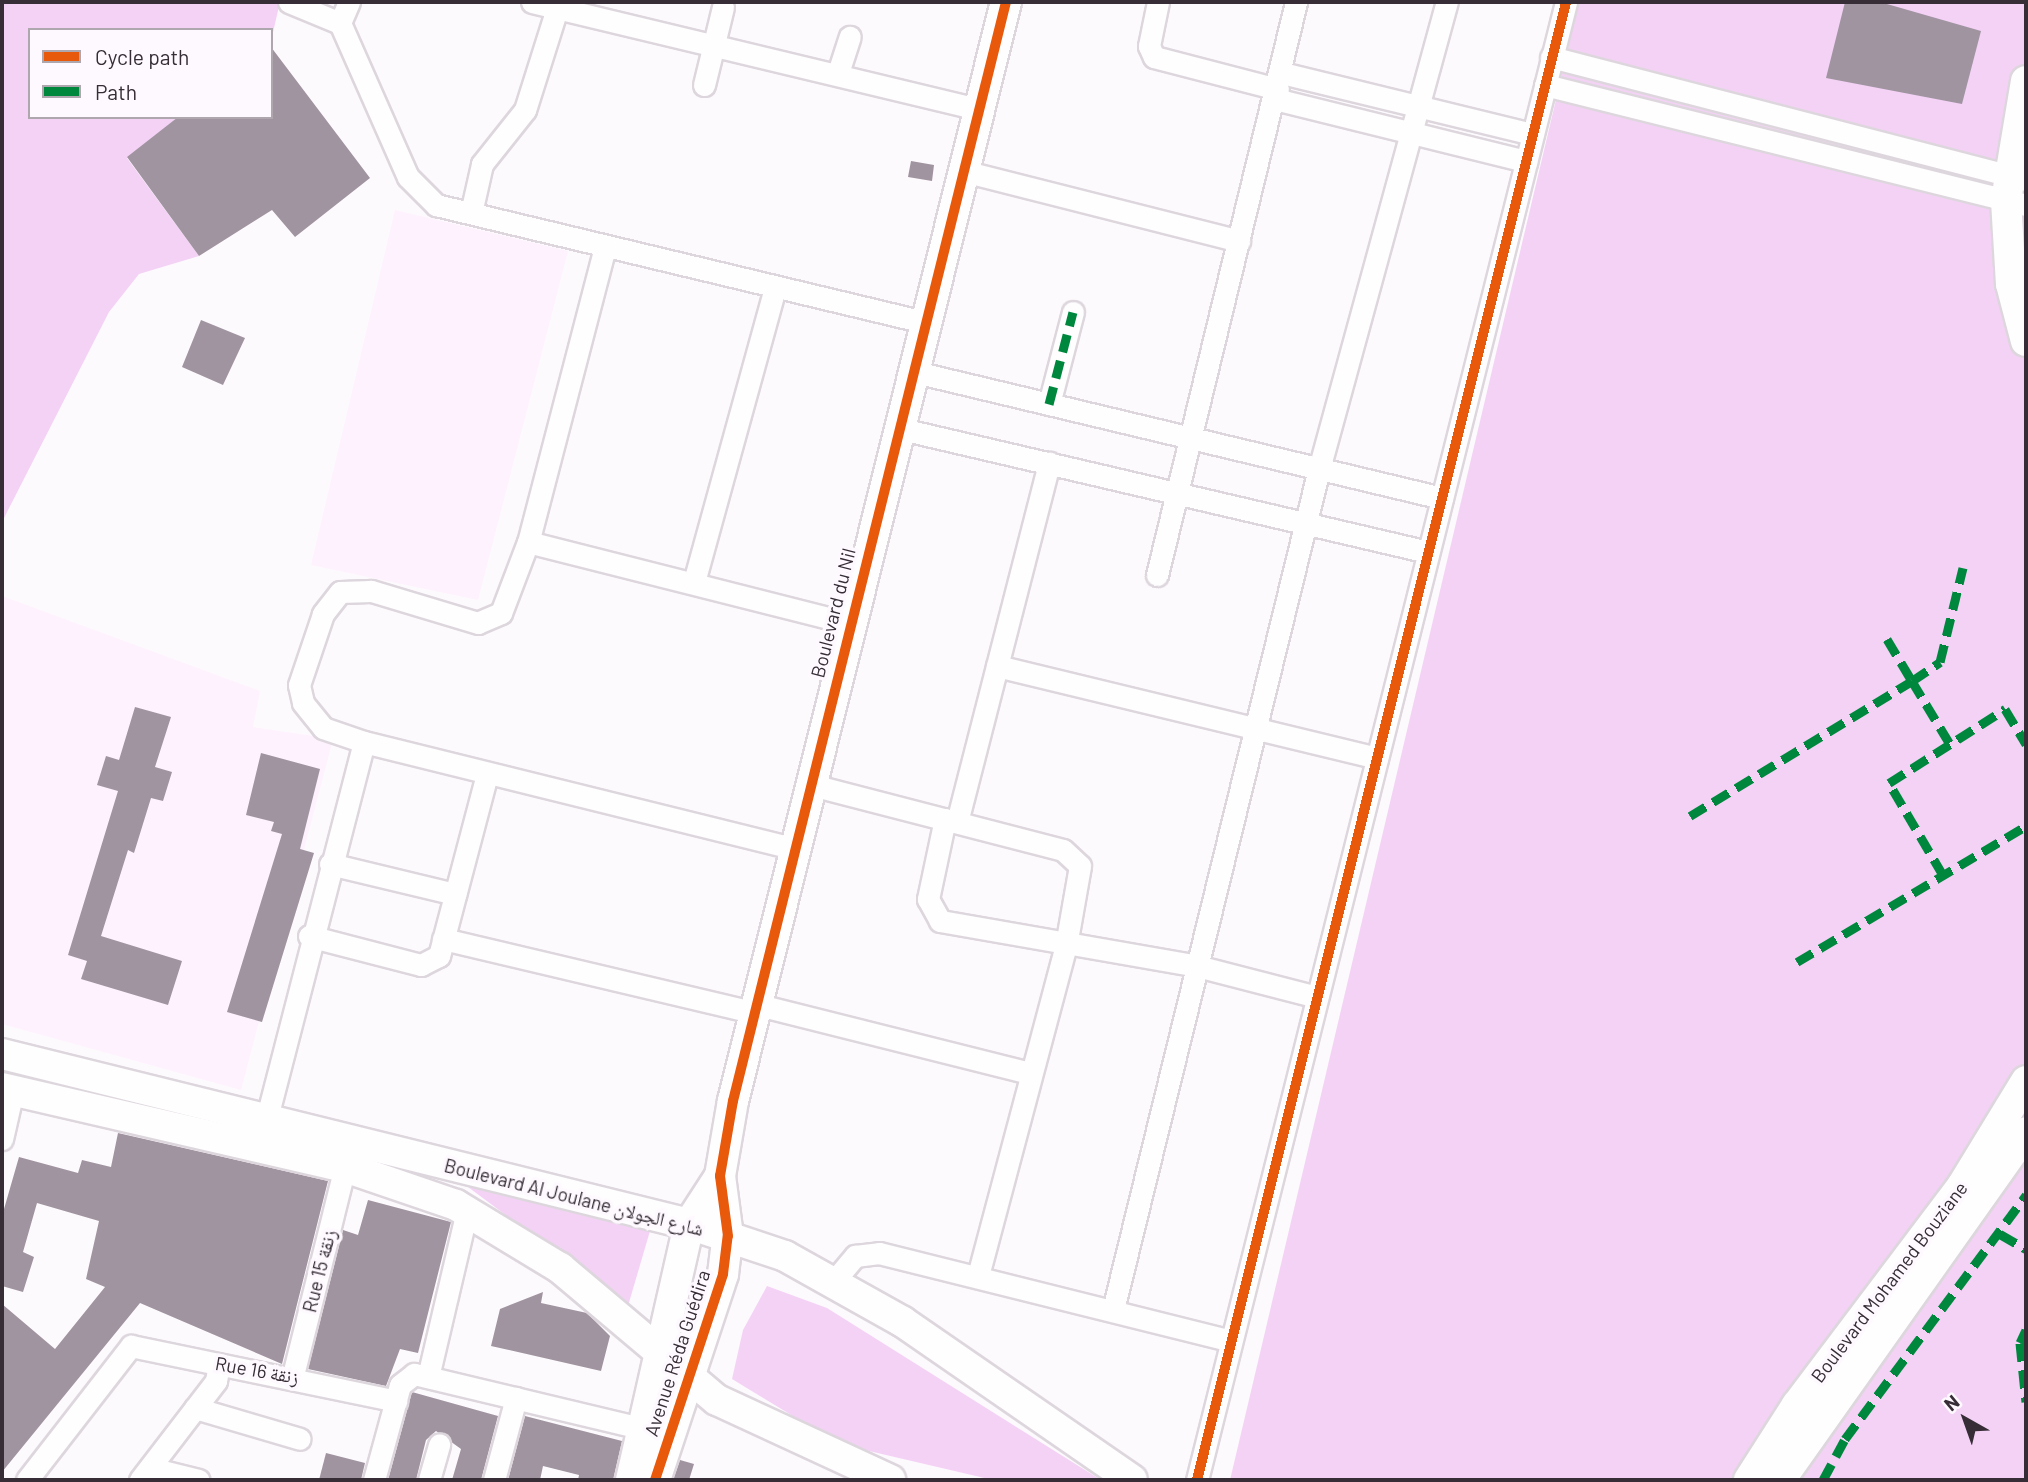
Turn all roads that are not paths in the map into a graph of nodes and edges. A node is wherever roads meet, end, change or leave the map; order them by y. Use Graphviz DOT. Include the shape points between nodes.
graph roads {
  1 [pos="289,2"];
  2 [pos="349,2"];
  3 [pos="532,2"];
  4 [pos="1006,2"];
  5 [pos="1158,2"];
  6 [pos="1296,2"];
  7 [pos="1447,2"];
  8 [pos="1566,2"];
  9 [pos="558,4"];
  10 [pos="723,7"];
  11 [pos="340,23"];
  12 [pos="850,37"];
  13 [pos="712,46"];
  14 [pos="1552,57"];
  15 [pos="838,73"];
  16 [pos="2026,81"];
  17 [pos="704,85"];
  18 [pos="1545,85"];
  19 [pos="1278,87"];
  20 [pos="1420,108"];
  21 [pos="978,109"];
  22 [pos="1780,116"];
  23 [pos="1414,132"];
  24 [pos="1532,134"];
  25 [pos="1774,143"];
  26 [pos="1526,161"];
  27 [pos="962,171"];
  28 [pos="2017,190"];
  29 [pos="471,213"];
  30 [pos="1239,241"];
  31 [pos="605,247"];
  32 [pos="775,287"];
  33 [pos="1073,312"];
  34 [pos="924,322"];
  35 [pos="2026,341"];
  36 [pos="911,371"];
  37 [pos="1049,404"];
  38 [pos="897,428"];
  39 [pos="1190,438"];
  40 [pos="1049,463"];
  41 [pos="1319,469"];
  42 [pos="1176,495"];
  43 [pos="1442,498"];
  44 [pos="1309,524"];
  45 [pos="528,542"];
  46 [pos="1428,552"];
  47 [pos="1157,575"];
  48 [pos="694,582"];
  49 [pos="848,623"];
  50 [pos="997,666"];
  51 [pos="1255,728"];
  52 [pos="364,742"];
  53 [pos="1377,758"];
  54 [pos="487,774"];
  55 [pos="808,784"];
  56 [pos="951,821"];
  57 [pos="793,848"];
  58 [pos="330,863"];
  59 [pos="456,894"];
  60 [pos="309,936"];
  61 [pos="443,939"];
  62 [pos="1066,945"];
  63 [pos="1197,966"];
  64 [pos="1317,998"];
  65 [pos="754,1008"];
  66 [pos="2,1054"];
  67 [pos="1030,1073"];
  68 [pos="2026,1081"];
  69 [pos="7,1089"];
  70 [pos="266,1121"];
  71 [pos="2026,1132"];
  72 [pos="2,1139"];
  73 [pos="345,1167"];
  74 [pos="720,1176"];
  75 [pos="467,1211"];
  76 [pos="689,1224"];
  77 [pos="728,1236"];
  78 [pos="978,1276"];
  79 [pos="834,1281"];
  80 [pos="1114,1310"];
  81 [pos="1231,1341"];
  82 [pos="657,1354"];
  83 [pos="219,1364"];
  84 [pos="293,1375"];
  85 [pos="428,1377"];
  86 [pos="688,1380"];
  87 [pos="398,1393"];
  88 [pos="516,1398"];
  89 [pos="195,1408"];
  90 [pos="641,1428"];
  91 [pos="300,1439"];
  92 [pos="439,1444"];
  93 [pos="145,1474"];
  94 [pos="27,1480"];
  95 [pos="199,1480"];
  96 [pos="374,1480"];
  97 [pos="429,1480"];
  98 [pos="494,1480"];
  99 [pos="631,1480"];
  100 [pos="655,1480"];
  101 [pos="890,1480"];
  102 [pos="1132,1480"];
  103 [pos="1197,1480"];
  104 [pos="1749,1480"];
  105 [pos="1780,1480"];
  1 -- 11 [label="street"];
  2 -- 11 [label="street"];
  3 -- 9 [label="street"];
  4 -- 21 [label="street, Boulevard du Nil"];
  5 -- 19 [label="street" via="1149,46 1154,57"];
  6 -- 19 [label="street"];
  7 -- 20 [label="street"];
  8 -- 14 [label="street"];
  9 -- 13 [label="street"];
  9 -- 29 [label="street" via="525,110 482,164"];
  10 -- 13 [label="street"];
  11 -- 29 [label="street" via="408,177 436,205"];
  12 -- 15 [label="street"];
  13 -- 15 [label="street"];
  13 -- 17 [label="street"];
  14 -- 18 [label="street"];
  14 -- 22 [label="street"];
  15 -- 21 [label="street"];
  16 -- 28 [label="street"];
  18 -- 24 [label="street"];
  18 -- 25 [label="street"];
  19 -- 20 [label="street"];
  19 -- 23 [label="street"];
  19 -- 30 [label="street"];
  20 -- 23 [label="street"];
  20 -- 24 [label="street"];
  21 -- 27 [label="street, Boulevard du Nil"];
  22 -- 25 [label="street"];
  22 -- 28 [label="street"];
  23 -- 26 [label="street"];
  23 -- 41 [label="street"];
  24 -- 26 [label="street"];
  25 -- 28 [label="street"];
  26 -- 43 [label="street"];
  27 -- 30 [label="street"];
  27 -- 34 [label="street, Boulevard du Nil"];
  28 -- 35 [label="street" via="2011,284"];
  29 -- 31 [label="street"];
  30 -- 39 [label="street"];
  31 -- 32 [label="street"];
  31 -- 45 [label="street"];
  32 -- 34 [label="street"];
  32 -- 48 [label="street"];
  33 -- 37 [label="street"];
  34 -- 36 [label="street, Boulevard du Nil"];
  36 -- 37 [label="street"];
  36 -- 38 [label="street, Boulevard du Nil"];
  37 -- 39 [label="street"];
  38 -- 40 [label="street"];
  38 -- 49 [label="street, Boulevard du Nil"];
  39 -- 41 [label="street"];
  39 -- 42 [label="street"];
  40 -- 42 [label="street"];
  40 -- 50 [label="street"];
  41 -- 43 [label="street"];
  41 -- 44 [label="street"];
  42 -- 44 [label="street"];
  42 -- 47 [label="street"];
  43 -- 46 [label="street"];
  44 -- 46 [label="street"];
  44 -- 51 [label="street"];
  45 -- 48 [label="street"];
  45 -- 52 [label="street" via="507,603 487,623 371,591 340,592 331,601 299,685 303,703 323,728"];
  46 -- 53 [label="street"];
  48 -- 49 [label="street"];
  49 -- 55 [label="street, Boulevard du Nil"];
  50 -- 51 [label="street"];
  50 -- 56 [label="street"];
  51 -- 53 [label="street"];
  51 -- 63 [label="street"];
  52 -- 54 [label="street"];
  52 -- 58 [label="street"];
  53 -- 64 [label="street"];
  54 -- 57 [label="street"];
  54 -- 59 [label="street"];
  55 -- 56 [label="street"];
  55 -- 57 [label="street, Boulevard du Nil"];
  56 -- 62 [label="street" via="1063,850 1076,859 1081,875"];
  56 -- 62 [label="street" via="928,899 940,921"];
  57 -- 65 [label="street, Boulevard du Nil"];
  58 -- 59 [label="street"];
  58 -- 60 [label="street"];
  59 -- 61 [label="street"];
  60 -- 61 [label="street" via="421,964 439,956"];
  60 -- 70 [label="street"];
  61 -- 65 [label="street"];
  62 -- 63 [label="street"];
  62 -- 67 [label="street"];
  63 -- 64 [label="street"];
  63 -- 80 [label="street"];
  64 -- 81 [label="street"];
  65 -- 67 [label="street"];
  65 -- 74 [label="street, Boulevard du Nil"];
  66 -- 70 [label="street, Boulevard Al Joulane شارع الجولان"];
  67 -- 78 [label="street"];
  68 -- 104 [label="street, Boulevard Mohamed Bouziane" via="1962,1186 1797,1405"];
  69 -- 72 [label="street"];
  69 -- 73 [label="street, Boulevard Al Joulane شارع الجولان"];
  70 -- 76 [label="street, Boulevard Al Joulane شارع الجولان"];
  71 -- 105 [label="street, Boulevard Mohamed Bouziane"];
  73 -- 75 [label="street, Boulevard Al Joulane شارع الجولان"];
  73 -- 84 [label="street, Rue 15 زنقة"];
  74 -- 76 [label="street, Boulevard du Nil"];
  74 -- 77 [label="street, Boulevard du Nil"];
  75 -- 82 [label="street, Boulevard Al Joulane شارع الجولان" via="559,1268"];
  75 -- 85 [label="street"];
  76 -- 77 [label="street, Boulevard Al Joulane شارع الجولان"];
  76 -- 82 [label="street, Avenue Réda Guédira"];
  77 -- 79 [label="street, Boulevard Al Joulane شارع الجولان"];
  77 -- 86 [label="street, Avenue Réda Guédira" via="714,1310"];
  78 -- 79 [label="street" via="867,1252"];
  78 -- 80 [label="street"];
  79 -- 102 [label="street, Boulevard Al Joulane شارع الجولان"];
  80 -- 81 [label="street"];
  81 -- 103 [label="street"];
  82 -- 86 [label="street, Boulevard Al Joulane شارع الجولان"];
  82 -- 90 [label="street, Avenue Réda Guédira"];
  83 -- 84 [label="street, Rue 16 زنقة"];
  83 -- 89 [label="street" via="216,1381"];
  83 -- 94 [label="street, Rue 16 زنقة" via="140,1345 120,1354"];
  84 -- 87 [label="street, Rue 16 زنقة"];
  85 -- 87 [label="street" via="414,1374"];
  85 -- 88 [label="street"];
  86 -- 100 [label="street, Avenue Réda Guédira"];
  86 -- 101 [label="street, Boulevard Al Joulane شارع الجولان" via="776,1433"];
  87 -- 96 [label="street"];
  88 -- 90 [label="street"];
  88 -- 98 [label="street"];
  89 -- 91 [label="street"];
  89 -- 93 [label="street"];
  90 -- 99 [label="street, Avenue Réda Guédira"];
  92 -- 97 [label="street"];
  93 -- 95 [label="street"];
}
